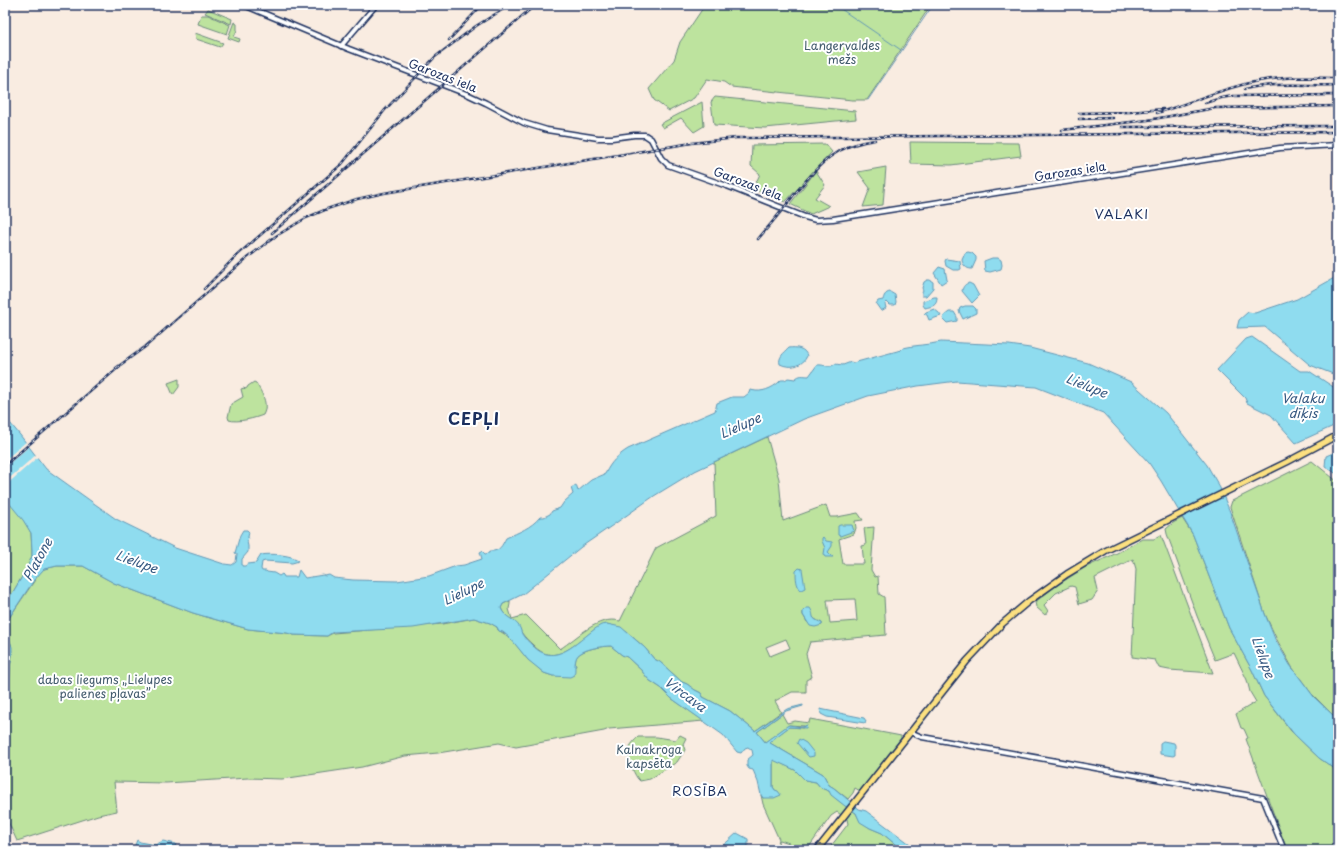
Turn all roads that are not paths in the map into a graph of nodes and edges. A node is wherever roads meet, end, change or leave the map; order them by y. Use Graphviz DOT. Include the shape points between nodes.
graph roads {
  1 [pos="244,5"];
  2 [pos="376,5"];
  3 [pos="341,46"];
  4 [pos="1338,145"];
  5 [pos="1338,435"];
  6 [pos="910,732"];
  7 [pos="817,850"];
  8 [pos="1284,850"];
  1 -- 3 [label="main road, Garozas iela"];
  2 -- 3 [label="main road"];
  3 -- 4 [label="main road, Garozas iela" via="469,95 533,126 598,138 645,135 652,140 661,158 668,165 816,220 1280,148"];
  5 -- 6 [label="highway" via="1118,545 1049,585 986,641"];
  6 -- 7 [label="highway"];
  6 -- 8 [label="main road" via="922,737 1263,798"];
}
